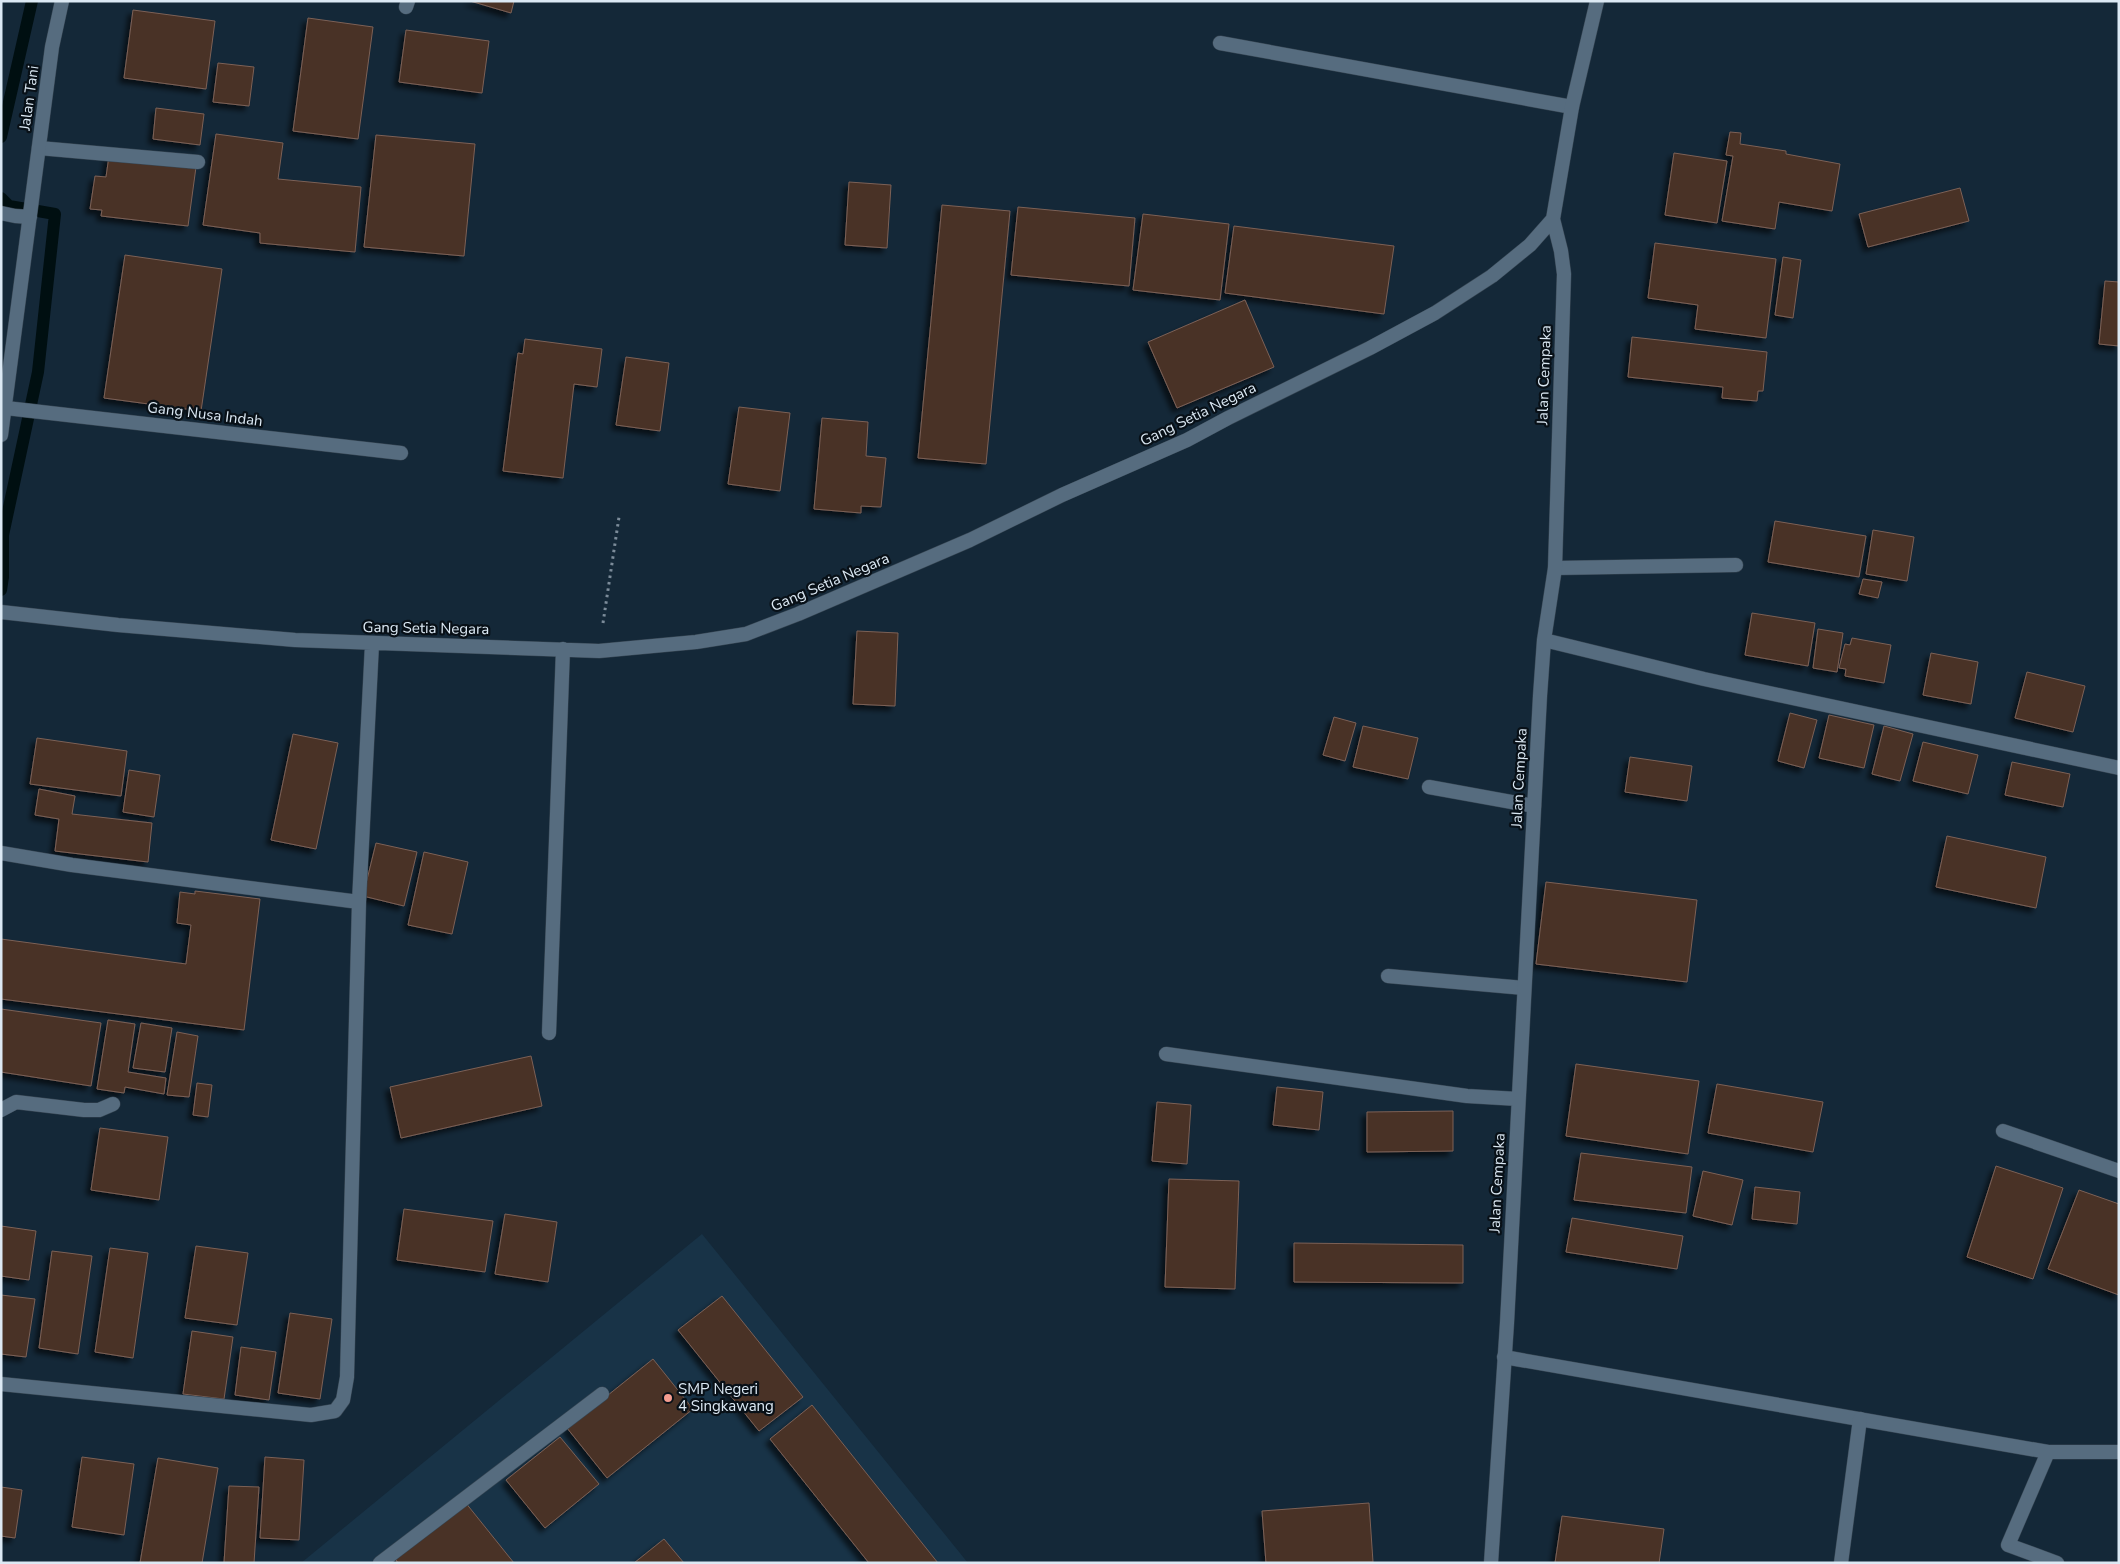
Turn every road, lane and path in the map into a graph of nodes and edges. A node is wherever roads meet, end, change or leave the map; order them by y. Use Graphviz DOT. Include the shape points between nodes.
graph roads {
  1 [pos="62,1"];
  2 [pos="1597,1"];
  3 [pos="1220,43"];
  4 [pos="1572,107"];
  5 [pos="39,148"];
  6 [pos="198,162"];
  7 [pos="8,215"];
  8 [pos="30,217"];
  9 [pos="1553,219"];
  10 [pos="6,408"];
  11 [pos="1,435"];
  12 [pos="401,453"];
  13 [pos="619,517"];
  14 [pos="1736,565"];
  15 [pos="1555,568"];
  16 [pos="1,612"];
  17 [pos="1544,640"];
  18 [pos="372,644"];
  19 [pos="563,649"];
  20 [pos="598,651"];
  21 [pos="2119,768"];
  22 [pos="1428,787"];
  23 [pos="1534,806"];
  24 [pos="1,854"];
  25 [pos="359,902"];
  26 [pos="1388,976"];
  27 [pos="1524,988"];
  28 [pos="549,1034"];
  29 [pos="1166,1054"];
  30 [pos="1518,1099"];
  31 [pos="113,1104"];
  32 [pos="1,1110"];
  33 [pos="2003,1131"];
  34 [pos="2119,1171"];
  35 [pos="1504,1357"];
  36 [pos="1,1384"];
  37 [pos="602,1394"];
  38 [pos="1860,1419"];
  39 [pos="2048,1452"];
  40 [pos="2119,1452"];
  41 [pos="380,1563"];
  42 [pos="1491,1563"];
  43 [pos="1841,1563"];
  44 [pos="2056,1563"];
  1 -- 5 [label="street, Jalan Tani" via="52,47"];
  2 -- 4 [label="street, Jalan Cempaka"];
  3 -- 4 [label="street"];
  4 -- 9 [label="street, Jalan Cempaka"];
  5 -- 6 [label="street"];
  5 -- 8 [label="street, Jalan Tani"];
  7 -- 8 [label="street"];
  8 -- 10 [label="street"];
  9 -- 15 [label="street, Jalan Cempaka" via="1564,274"];
  9 -- 20 [label="street, Gang Setia Negara" via="1530,245 1492,276 1435,313 1187,440 970,540 746,634"];
  10 -- 11 [label="street"];
  10 -- 12 [label="street, Gang Nusa Indah"];
  13 -- 20 [label="path"];
  14 -- 15 [label="street"];
  15 -- 17 [label="street, Jalan Cempaka"];
  16 -- 18 [label="street, Gang Setia Negara" via="240,636"];
  17 -- 21 [label="street" via="1713,681"];
  17 -- 23 [label="street, Jalan Cempaka"];
  18 -- 19 [label="street, Gang Setia Negara"];
  18 -- 25 [label="street"];
  19 -- 20 [label="street, Gang Setia Negara"];
  19 -- 28 [label="street"];
  22 -- 23 [label="street"];
  23 -- 27 [label="street, Jalan Cempaka"];
  24 -- 25 [label="street"];
  25 -- 36 [label="street" via="346,1377 343,1400 335,1411 311,1415 276,1413"];
  26 -- 27 [label="street"];
  27 -- 30 [label="street, Jalan Cempaka"];
  29 -- 30 [label="street" via="1466,1096"];
  30 -- 35 [label="street, Jalan Cempaka"];
  31 -- 32 [label="street" via="99,1110 84,1110 16,1102"];
  33 -- 34 [label="street"];
  35 -- 38 [label="street"];
  35 -- 42 [label="street, Jalan Cempaka"];
  37 -- 41 [label="street"];
  38 -- 39 [label="street"];
  38 -- 43 [label="street"];
  39 -- 40 [label="street"];
  39 -- 44 [label="street" via="2008,1545"];
}
